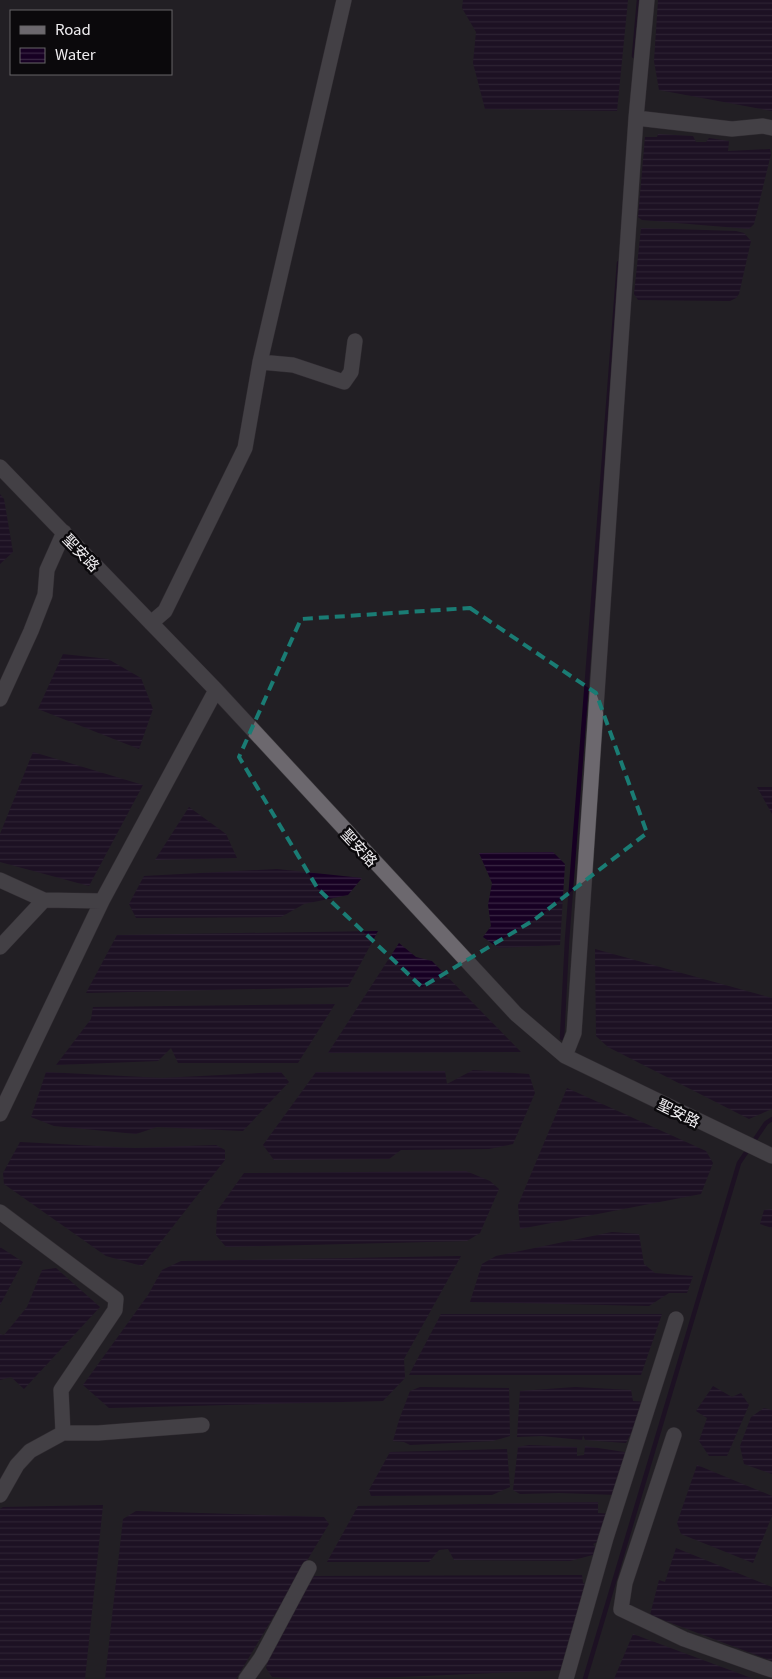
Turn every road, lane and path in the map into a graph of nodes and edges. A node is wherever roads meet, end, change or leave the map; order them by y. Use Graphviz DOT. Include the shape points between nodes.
graph roads {
  1 [pos="344,0"];
  2 [pos="646,0"];
  3 [pos="636,118"];
  4 [pos="772,128"];
  5 [pos="356,341"];
  6 [pos="260,362"];
  7 [pos="0,467"];
  8 [pos="64,532"];
  9 [pos="151,623"];
  10 [pos="216,690"];
  11 [pos="0,700"];
  12 [pos="0,880"];
  13 [pos="44,900"];
  14 [pos="102,901"];
  15 [pos="0,947"];
  16 [pos="565,1056"];
  17 [pos="0,1114"];
  18 [pos="772,1156"];
  19 [pos="0,1212"];
  20 [pos="676,1319"];
  21 [pos="202,1425"];
  22 [pos="63,1433"];
  23 [pos="674,1435"];
  24 [pos="0,1495"];
  25 [pos="309,1568"];
  26 [pos="772,1670"];
  27 [pos="246,1679"];
  28 [pos="566,1679"];
  1 -- 6 [label="street"];
  2 -- 3 [label="street"];
  3 -- 4 [label="street" via="732,129"];
  3 -- 16 [label="street" via="574,1033"];
  5 -- 6 [label="street" via="351,372 344,382 293,364"];
  6 -- 9 [label="street" via="245,448 165,611"];
  7 -- 8 [label="street, 聖安路"];
  8 -- 9 [label="street, 聖安路"];
  8 -- 11 [label="street" via="47,570 45,595 31,632"];
  9 -- 10 [label="street, 聖安路"];
  10 -- 14 [label="street"];
  10 -- 16 [label="street, 聖安路" via="516,1014"];
  12 -- 13 [label="street"];
  13 -- 14 [label="street"];
  13 -- 15 [label="street"];
  14 -- 17 [label="street"];
  16 -- 18 [label="street, 聖安路"];
  19 -- 22 [label="street" via="116,1299 115,1310 61,1390"];
  20 -- 28 [label="street" via="606,1538"];
  21 -- 22 [label="street"];
  22 -- 24 [label="street" via="30,1451 16,1465"];
  23 -- 26 [label="street" via="625,1583 621,1609 684,1639"];
  25 -- 27 [label="street" via="261,1658"];
}
